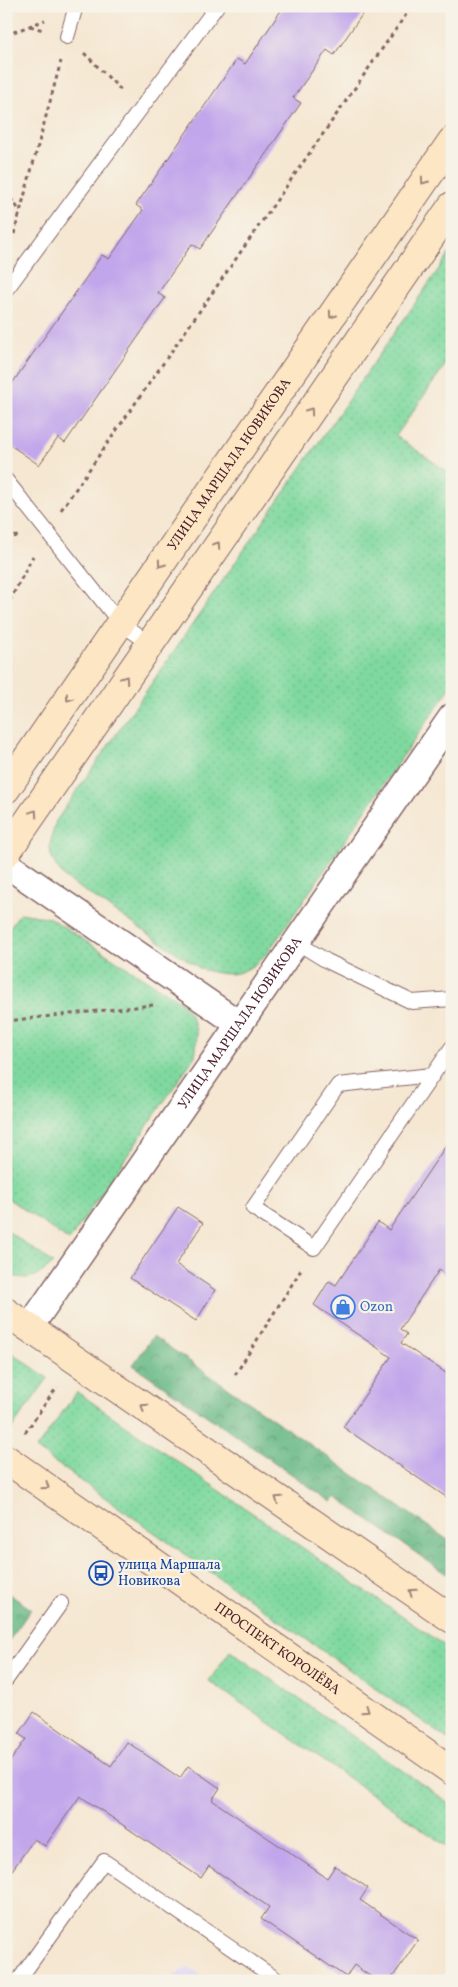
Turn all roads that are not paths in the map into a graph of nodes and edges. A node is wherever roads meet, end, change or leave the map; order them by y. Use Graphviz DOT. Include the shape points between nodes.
graph roads {
  1 [pos="76,6"];
  2 [pos="217,6"];
  3 [pos="67,36"];
  4 [pos="452,141"];
  5 [pos="452,206"];
  6 [pos="6,290"];
  7 [pos="6,480"];
  8 [pos="120,623"];
  9 [pos="149,643"];
  10 [pos="452,717"];
  11 [pos="6,789"];
  12 [pos="6,853"];
  13 [pos="6,864"];
  14 [pos="296,942"];
  15 [pos="452,999"];
  16 [pos="239,1024"];
  17 [pos="452,1047"];
  18 [pos="432,1075"];
  19 [pos="6,1312"];
  20 [pos="29,1328"];
  21 [pos="13,1449"];
  22 [pos="61,1603"];
  23 [pos="452,1619"];
  24 [pos="6,1680"];
  25 [pos="452,1770"];
  26 [pos="18,1981"];
  27 [pos="279,1981"];
  1 -- 3 [label="lane"];
  2 -- 6 [label="lane"];
  4 -- 8 [label="street, УЛИЦА МАРШАЛА НОВИКОВА, one-way"];
  9 -- 5 [label="street, one-way"];
  7 -- 8 [label="lane"];
  8 -- 9 [label="lane"];
  8 -- 11 [label="street, УЛИЦА МАРШАЛА НОВИКОВА, one-way"];
  12 -- 9 [label="street, one-way"];
  10 -- 14 [label="street, УЛИЦА МАРШАЛА НОВИКОВА"];
  13 -- 16 [label="street"];
  14 -- 15 [label="lane" via="327,961 412,1002"];
  14 -- 16 [label="street, УЛИЦА МАРШАЛА НОВИКОВА"];
  16 -- 20 [label="street, УЛИЦА МАРШАЛА НОВИКОВА"];
  17 -- 18 [label="lane"];
  18 -- 18 [label="lane" via="314,1248 253,1208 338,1085"];
  19 -- 20 [label="street"];
  23 -- 20 [label="street, one-way"];
  21 -- 25 [label="street, ПРОСПЕКТ КОРОЛЁВА, one-way"];
  22 -- 24 [label="lane"];
  26 -- 27 [label="lane" via="104,1861"];
}
